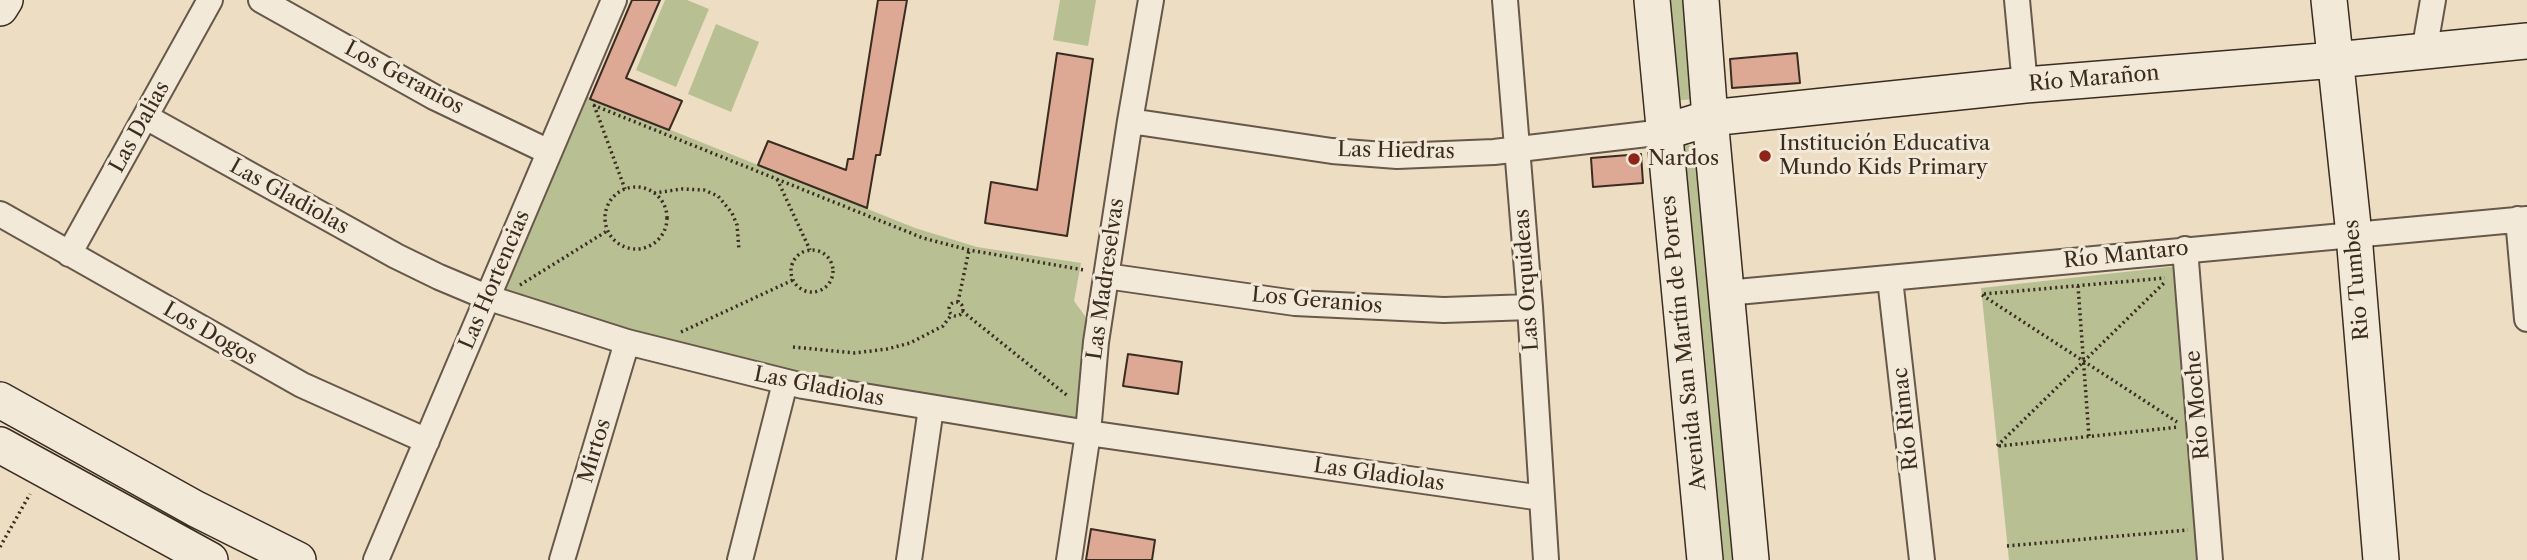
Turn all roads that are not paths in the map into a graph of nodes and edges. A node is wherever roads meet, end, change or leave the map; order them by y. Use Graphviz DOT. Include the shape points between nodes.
graph roads {
  1 [pos="4,0"];
  2 [pos="210,0"];
  3 [pos="261,0"];
  4 [pos="1151,0"];
  5 [pos="1505,0"];
  6 [pos="1652,0"];
  7 [pos="1701,0"];
  8 [pos="2017,0"];
  9 [pos="2329,0"];
  10 [pos="2433,0"];
  11 [pos="605,3"];
  12 [pos="0,8"];
  13 [pos="2527,41"];
  14 [pos="2424,52"];
  15 [pos="2335,60"];
  16 [pos="2025,85"];
  17 [pos="146,117"];
  18 [pos="1710,118"];
  19 [pos="1130,121"];
  20 [pos="1664,132"];
  21 [pos="1517,149"];
  22 [pos="549,152"];
  23 [pos="0,214"];
  24 [pos="2523,219"];
  25 [pos="2354,235"];
  26 [pos="2185,249"];
  27 [pos="69,254"];
  28 [pos="1106,276"];
  29 [pos="1890,279"];
  30 [pos="1726,293"];
  31 [pos="500,294"];
  32 [pos="1530,307"];
  33 [pos="2527,319"];
  34 [pos="627,342"];
  35 [pos="785,383"];
  36 [pos="0,400"];
  37 [pos="931,408"];
  38 [pos="1089,424"];
  39 [pos="427,441"];
  40 [pos="0,445"];
  41 [pos="1542,498"];
  42 [pos="210,560"];
  43 [pos="298,560"];
  44 [pos="376,560"];
  45 [pos="562,560"];
  46 [pos="740,560"];
  47 [pos="909,560"];
  48 [pos="1069,560"];
  49 [pos="1546,560"];
  50 [pos="1705,560"];
  51 [pos="1751,560"];
  52 [pos="1922,560"];
  53 [pos="2210,560"];
  54 [pos="2381,560"];
  1 -- 12 [label="main road"];
  2 -- 17 [label="street, Las Dalias"];
  3 -- 22 [label="street, Los Geranios" via="434,97"];
  4 -- 19 [label="street, Las Madreselvas"];
  5 -- 21 [label="street, Las Orquideas"];
  6 -- 20 [label="main road, Avenida San Martín de Porres"];
  7 -- 18 [label="main road"];
  8 -- 16 [label="street"];
  9 -- 15 [label="main road, Rio Tumbes"];
  10 -- 14 [label="street"];
  11 -- 22 [label="street, Las Hortencias"];
  13 -- 14 [label="main road, Río Marañon"];
  14 -- 15 [label="main road, Río Marañon"];
  15 -- 16 [label="main road, Río Marañon"];
  15 -- 25 [label="main road, Rio Tumbes"];
  16 -- 18 [label="main road, Río Marañon"];
  17 -- 27 [label="street, Las Dalias"];
  17 -- 31 [label="street, Las Gladiolas" via="396,257"];
  18 -- 20 [label="main road, Río Marañon"];
  18 -- 30 [label="main road"];
  19 -- 21 [label="street, Las Hiedras" via="1397,156"];
  19 -- 28 [label="street, Las Madreselvas"];
  20 -- 21 [label="street, Las Hiedras"];
  20 -- 50 [label="main road, Avenida San Martín de Porres"];
  21 -- 32 [label="street, Las Orquideas"];
  22 -- 31 [label="street, Las Hortencias"];
  23 -- 27 [label="street, Los Dogos"];
  24 -- 25 [label="street, Río Mantaro"];
  24 -- 33 [label="street"];
  25 -- 26 [label="street, Río Mantaro"];
  25 -- 54 [label="main road, Rio Tumbes"];
  26 -- 29 [label="street, Río Mantaro"];
  26 -- 53 [label="street, Río Moche"];
  27 -- 39 [label="street, Los Dogos" via="302,385"];
  28 -- 32 [label="street, Los Geranios" via="1295,303 1444,310"];
  28 -- 38 [label="street, Las Madreselvas"];
  29 -- 30 [label="street, Río Mantaro"];
  29 -- 52 [label="street, Río Rimac"];
  30 -- 51 [label="main road"];
  31 -- 34 [label="street, Las Gladiolas"];
  31 -- 39 [label="street, Las Hortencias"];
  32 -- 41 [label="street, Las Orquideas"];
  34 -- 35 [label="street, Las Gladiolas"];
  34 -- 45 [label="street, Mirtos"];
  35 -- 37 [label="street, Las Gladiolas"];
  35 -- 46 [label="street"];
  36 -- 43 [label="main road"];
  37 -- 38 [label="street, Las Gladiolas"];
  37 -- 47 [label="street"];
  38 -- 41 [label="street, Las Gladiolas"];
  38 -- 48 [label="street, Las Madreselvas"];
  39 -- 44 [label="street, Las Hortencias"];
  40 -- 42 [label="main road"];
  41 -- 49 [label="street, Las Orquideas"];
}
